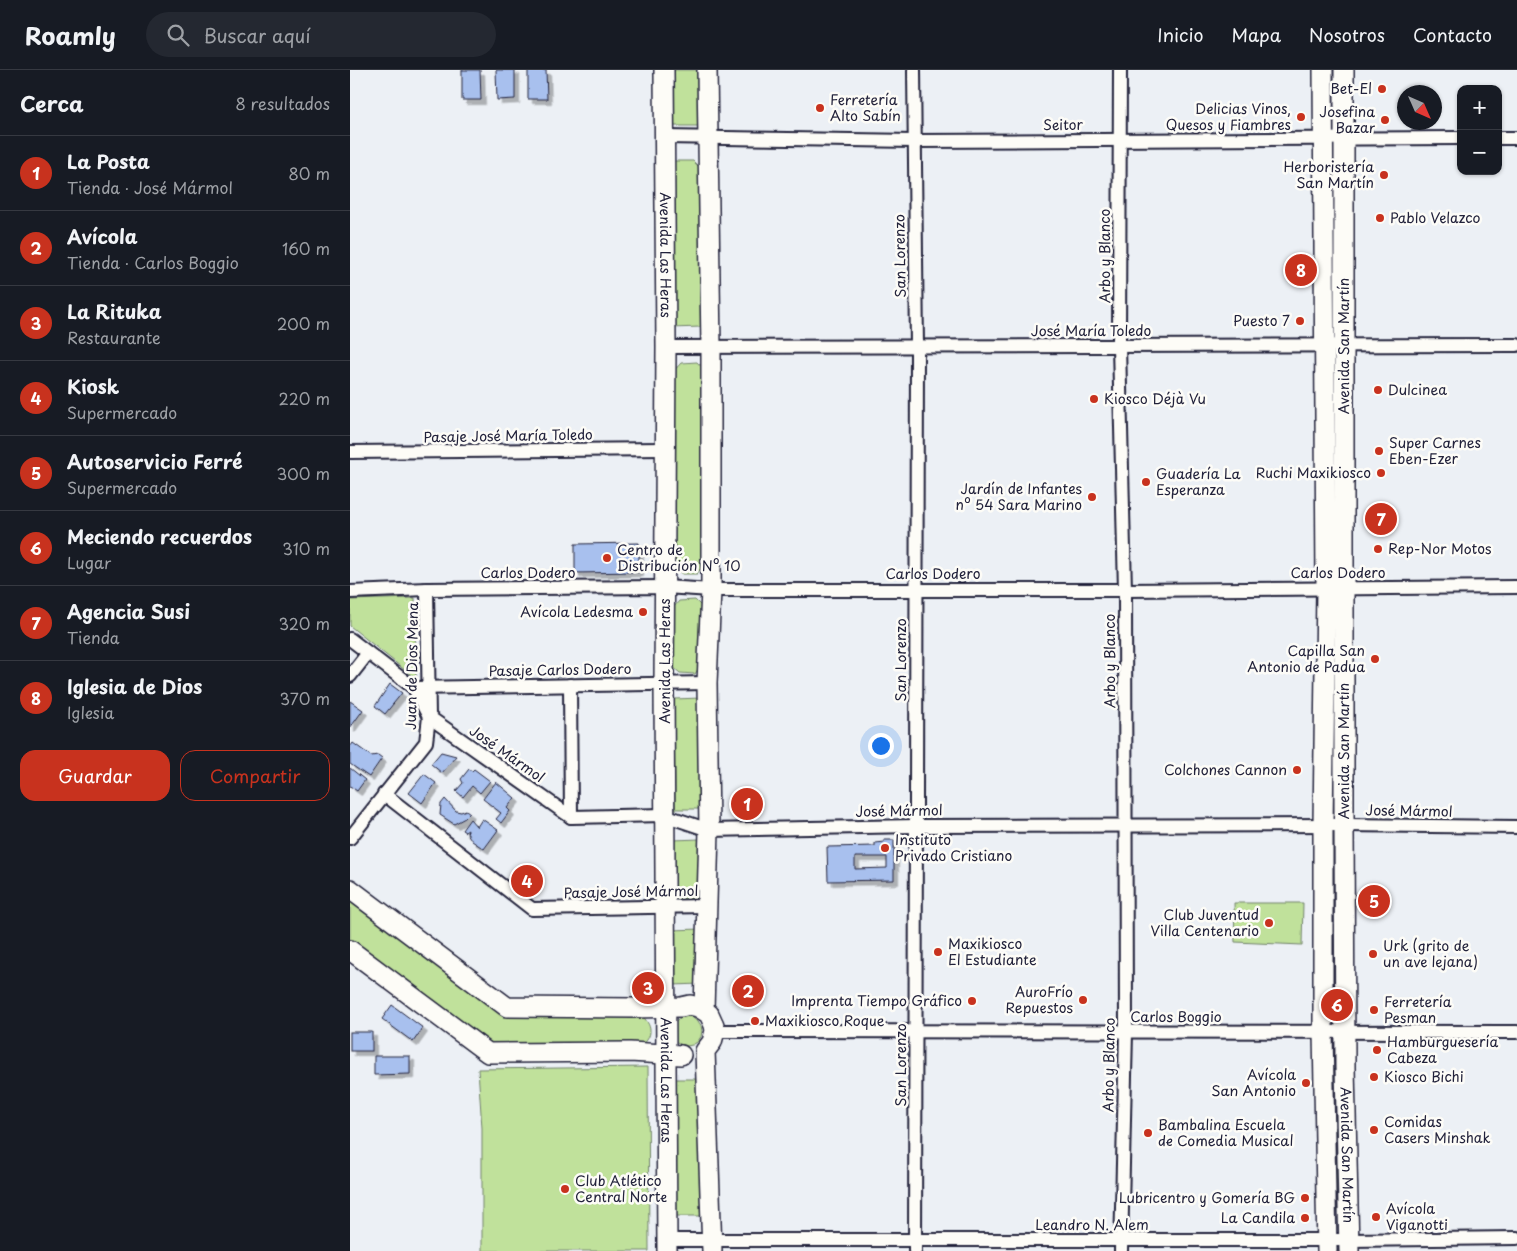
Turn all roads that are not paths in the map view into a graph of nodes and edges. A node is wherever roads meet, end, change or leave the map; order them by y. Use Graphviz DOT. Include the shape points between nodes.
graph roads {
  1 [pos="664,70"];
  2 [pos="707,70"];
  3 [pos="914,70"];
  4 [pos="1120,70"];
  5 [pos="1323,70"];
  6 [pos="1344,70"];
  7 [pos="665,137"];
  8 [pos="708,138"];
  9 [pos="1457,138"];
  10 [pos="1502,138"];
  11 [pos="1517,138"];
  12 [pos="1120,139"];
  13 [pos="1343,139"];
  14 [pos="1324,140"];
  15 [pos="914,141"];
  16 [pos="1324,345"];
  17 [pos="1345,345"];
  18 [pos="1517,345"];
  19 [pos="1119,346"];
  20 [pos="666,347"];
  21 [pos="710,348"];
  22 [pos="916,348"];
  23 [pos="665,449"];
  24 [pos="350,452"];
  25 [pos="665,587"];
  26 [pos="1517,587"];
  27 [pos="1335,588"];
  28 [pos="428,589"];
  29 [pos="916,589"];
  30 [pos="711,590"];
  31 [pos="1125,590"];
  32 [pos="350,592"];
  33 [pos="350,639"];
  34 [pos="368,653"];
  35 [pos="350,676"];
  36 [pos="664,683"];
  37 [pos="707,683"];
  38 [pos="570,685"];
  39 [pos="414,688"];
  40 [pos="428,688"];
  41 [pos="429,717"];
  42 [pos="384,794"];
  43 [pos="664,815"];
  44 [pos="571,818"];
  45 [pos="1323,825"];
  46 [pos="1344,825"];
  47 [pos="916,826"];
  48 [pos="1125,826"];
  49 [pos="1517,827"];
  50 [pos="708,830"];
  51 [pos="350,838"];
  52 [pos="350,889"];
  53 [pos="707,906"];
  54 [pos="665,907"];
  55 [pos="350,950"];
  56 [pos="710,1020"];
  57 [pos="671,1031"];
  58 [pos="1346,1031"];
  59 [pos="916,1032"];
  60 [pos="1126,1032"];
  61 [pos="1323,1032"];
  62 [pos="1517,1032"];
  63 [pos="705,1051"];
  64 [pos="1517,1238"];
  65 [pos="1121,1245"];
  66 [pos="667,1246"];
  67 [pos="712,1246"];
  68 [pos="915,1246"];
  69 [pos="1327,1246"];
  70 [pos="1349,1246"];
  1 -- 7 [label="main road, Avenida Las Heras"];
  2 -- 8 [label="main road"];
  3 -- 15 [label="street, San Lorenzo"];
  4 -- 12 [label="street, Arbo y Blanco"];
  5 -- 14 [label="main road, Avenida San Martín"];
  6 -- 13 [label="main road, Avenida San Martín"];
  7 -- 8 [label="street, Seitor"];
  7 -- 20 [label="main road, Avenida Las Heras"];
  8 -- 15 [label="street, Seitor"];
  8 -- 21 [label="main road"];
  9 -- 13 [label="street, Seitor"];
  10 -- 11 [label="street"];
  12 -- 14 [label="street, Seitor"];
  12 -- 15 [label="street, Seitor"];
  12 -- 19 [label="street, Arbo y Blanco"];
  13 -- 14 [label="street, Seitor"];
  13 -- 17 [label="main road, Avenida San Martín"];
  14 -- 16 [label="main road, Avenida San Martín"];
  15 -- 22 [label="street, San Lorenzo"];
  16 -- 17 [label="street, José María Toledo"];
  16 -- 19 [label="street, José María Toledo"];
  16 -- 27 [label="main road, Avenida San Martín"];
  17 -- 18 [label="street, José María Toledo"];
  17 -- 27 [label="main road, Avenida San Martín"];
  19 -- 22 [label="street, José María Toledo"];
  19 -- 31 [label="street, Arbo y Blanco"];
  20 -- 21 [label="street, José María Toledo"];
  20 -- 23 [label="main road, Avenida Las Heras"];
  21 -- 22 [label="street, José María Toledo"];
  21 -- 30 [label="main road"];
  22 -- 29 [label="street, San Lorenzo"];
  23 -- 24 [label="street, Pasaje José María Toledo"];
  23 -- 25 [label="main road, Avenida Las Heras"];
  25 -- 28 [label="street, Carlos Dodero"];
  25 -- 30 [label="street, Carlos Dodero"];
  25 -- 36 [label="main road, Avenida Las Heras"];
  26 -- 27 [label="street, Carlos Dodero"];
  27 -- 31 [label="street, Carlos Dodero"];
  27 -- 45 [label="main road, Avenida San Martín"];
  27 -- 46 [label="main road, Avenida San Martín"];
  28 -- 32 [label="street, Carlos Dodero"];
  28 -- 40 [label="street, Juan de Dios Mena"];
  29 -- 30 [label="street, Carlos Dodero"];
  29 -- 31 [label="street, Carlos Dodero"];
  29 -- 47 [label="street, San Lorenzo"];
  30 -- 37 [label="main road"];
  31 -- 48 [label="street, Arbo y Blanco"];
  33 -- 34 [label="street, José Mármol"];
  34 -- 35 [label="street"];
  34 -- 39 [label="street, José Mármol"];
  36 -- 37 [label="street, Pasaje Carlos Dodero"];
  36 -- 38 [label="street, Pasaje Carlos Dodero"];
  36 -- 43 [label="main road, Avenida Las Heras"];
  37 -- 50 [label="main road"];
  38 -- 40 [label="street, Pasaje Carlos Dodero"];
  38 -- 44 [label="street"];
  39 -- 40 [label="street, Pasaje Carlos Dodero"];
  39 -- 41 [label="street, José Mármol"];
  40 -- 41 [label="street, Juan de Dios Mena"];
  41 -- 42 [label="street, Juan de Dios Mena" via="426,742"];
  41 -- 44 [label="street, José Mármol"];
  42 -- 51 [label="street, Juan de Dios Mena"];
  42 -- 54 [label="street, Pasaje José Mármol" via="532,909"];
  43 -- 44 [label="street, José Mármol"];
  43 -- 50 [label="street, José Mármol"];
  43 -- 54 [label="main road, Avenida Las Heras"];
  45 -- 46 [label="street, José Mármol"];
  45 -- 48 [label="street, José Mármol"];
  45 -- 61 [label="main road, Avenida San Martín"];
  46 -- 49 [label="street, José Mármol"];
  46 -- 58 [label="main road, Avenida San Martín"];
  47 -- 48 [label="street, José Mármol"];
  47 -- 50 [label="street, José Mármol"];
  47 -- 59 [label="street, San Lorenzo"];
  48 -- 60 [label="street, Arbo y Blanco"];
  50 -- 53 [label="main road"];
  52 -- 57 [label="main road" via="507,1007"];
  53 -- 54 [label="street, Pasaje José Mármol"];
  53 -- 56 [label="main road"];
  54 -- 57 [label="main road, Avenida Las Heras"];
  55 -- 57 [label="main road" via="488,1053 630,1052"];
  56 -- 57 [label="main road" via="690,1006"];
  56 -- 59 [label="street, Carlos Boggio"];
  56 -- 63 [label="main road" via="712,1042"];
  57 -- 63 [label="main road" via="696,1056"];
  57 -- 66 [label="main road, Avenida Las Heras"];
  58 -- 61 [label="street, Carlos Boggio"];
  58 -- 62 [label="street, Carlos Boggio"];
  58 -- 70 [label="main road, Avenida San Martín"];
  59 -- 60 [label="street, Carlos Boggio"];
  59 -- 68 [label="street, San Lorenzo"];
  60 -- 61 [label="street, Carlos Boggio"];
  60 -- 65 [label="street, Arbo y Blanco"];
  61 -- 69 [label="main road, Avenida San Martín"];
  63 -- 67 [label="main road"];
  64 -- 70 [label="street, Leandro N. Alem"];
  65 -- 68 [label="street, Leandro N. Alem"];
  65 -- 69 [label="street, Leandro N. Alem"];
  66 -- 67 [label="street, Leandro N. Alem"];
  67 -- 68 [label="street, Leandro N. Alem"];
  69 -- 70 [label="street, Leandro N. Alem"];
}
